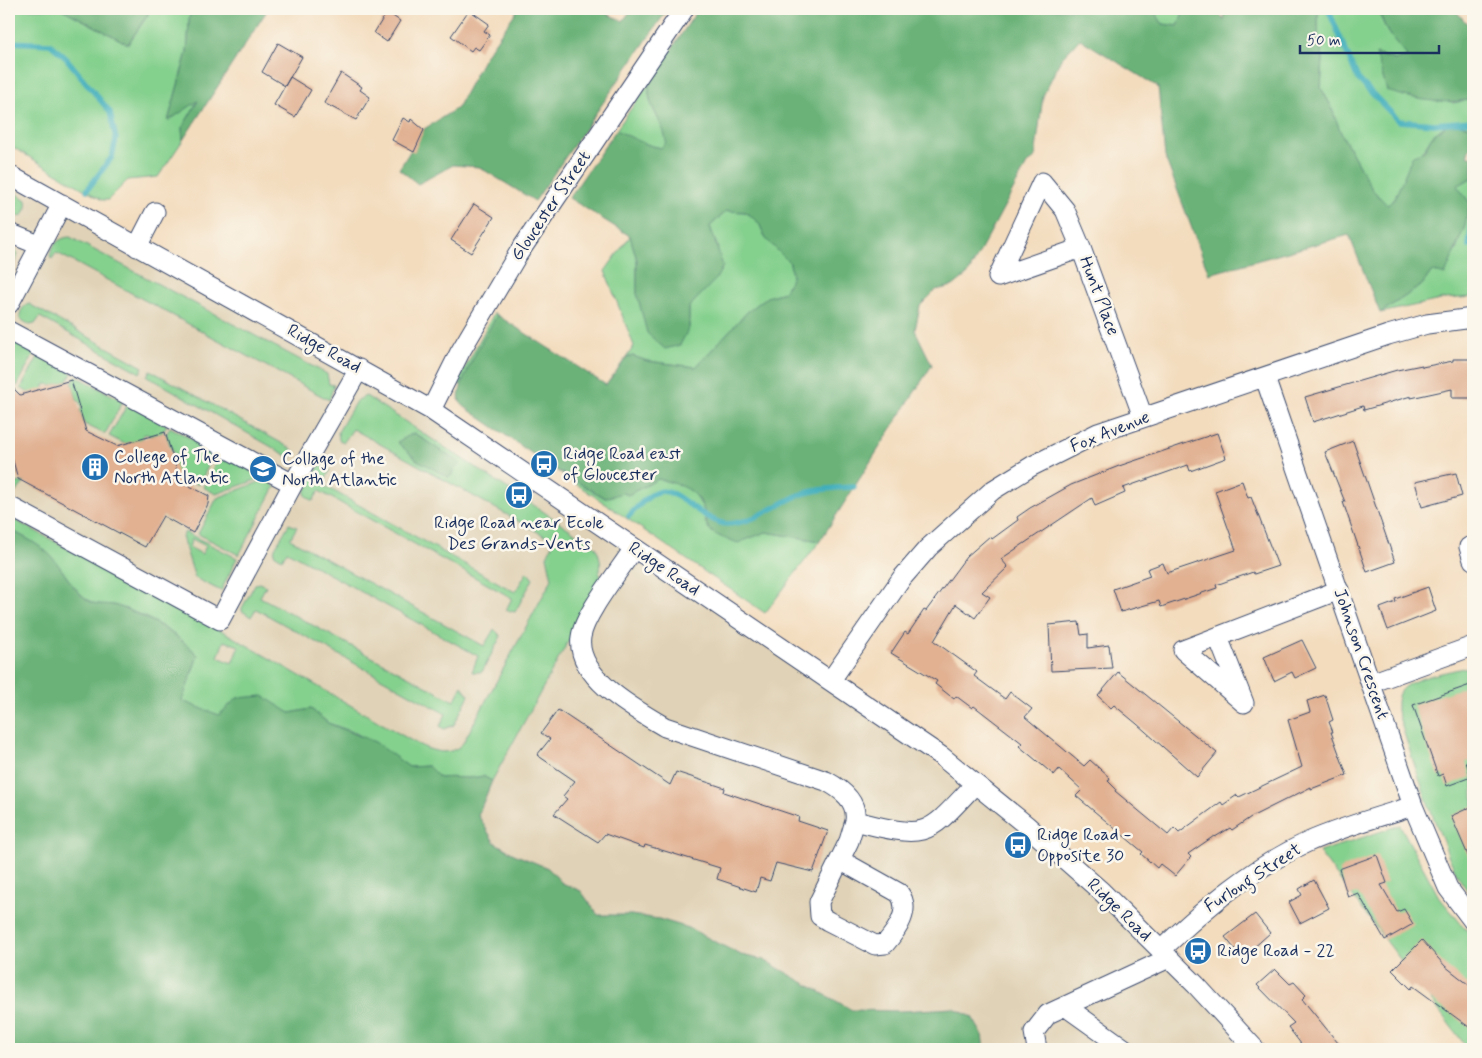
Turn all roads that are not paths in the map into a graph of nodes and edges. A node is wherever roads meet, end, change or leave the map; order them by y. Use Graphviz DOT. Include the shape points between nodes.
graph roads {
  1 [pos="684,9"];
  2 [pos="9,175"];
  3 [pos="62,204"];
  4 [pos="155,212"];
  5 [pos="9,233"];
  6 [pos="39,245"];
  7 [pos="137,247"];
  8 [pos="1081,248"];
  9 [pos="9,304"];
  10 [pos="1473,318"];
  11 [pos="9,331"];
  12 [pos="359,368"];
  13 [pos="1264,378"];
  14 [pos="430,410"];
  15 [pos="1143,417"];
  16 [pos="292,484"];
  17 [pos="9,506"];
  18 [pos="634,548"];
  19 [pos="1473,551"];
  20 [pos="1473,560"];
  21 [pos="1338,590"];
  22 [pos="1218,637"];
  23 [pos="1473,646"];
  24 [pos="831,680"];
  25 [pos="1372,683"];
  26 [pos="975,784"];
  27 [pos="1413,806"];
  28 [pos="855,821"];
  29 [pos="840,860"];
  30 [pos="1473,921"];
  31 [pos="1165,954"];
  32 [pos="1065,1006"];
  33 [pos="1037,1049"];
  34 [pos="1125,1049"];
  35 [pos="1255,1049"];
  1 -- 14 [label="street, Gloucester Street" via="518,254"];
  2 -- 3 [label="street, Ridge Road"];
  3 -- 6 [label="street"];
  3 -- 7 [label="street, Ridge Road"];
  4 -- 7 [label="street"];
  5 -- 6 [label="street"];
  6 -- 9 [label="street"];
  7 -- 12 [label="street, Ridge Road"];
  8 -- 8 [label="street, Hunt Place" via="1065,210 1042,182 998,277"];
  8 -- 15 [label="street, Hunt Place"];
  10 -- 13 [label="street, Fox Avenue" via="1427,324 1388,335"];
  11 -- 16 [label="street"];
  12 -- 14 [label="street, Ridge Road"];
  12 -- 16 [label="street"];
  13 -- 15 [label="street, Fox Avenue"];
  13 -- 21 [label="street, Johnson Crescent"];
  14 -- 18 [label="street, Ridge Road"];
  15 -- 24 [label="street, Fox Avenue" via="1098,433 993,490 928,548 909,570"];
  16 -- 17 [label="street" via="220,620"];
  18 -- 24 [label="street, Ridge Road"];
  18 -- 28 [label="street" via="586,621 581,635 580,647 585,663 595,677 665,727 826,780 849,798 856,812"];
  19 -- 20 [label="street" via="1469,547"];
  21 -- 22 [label="street"];
  21 -- 25 [label="street, Johnson Crescent"];
  23 -- 25 [label="street"];
  24 -- 26 [label="street, Ridge Road" via="941,756"];
  25 -- 27 [label="street, Johnson Crescent"];
  26 -- 28 [label="street" via="941,821 920,832 899,832"];
  26 -- 31 [label="street, Ridge Road" via="1102,892"];
  27 -- 30 [label="street, Johnson Crescent" via="1448,888"];
  27 -- 31 [label="street, Furlong Street" via="1308,842 1278,858 1198,914"];
  28 -- 29 [label="street"];
  29 -- 29 [label="street" via="819,902 820,916 875,945 885,944 906,910 905,901 899,893"];
  31 -- 32 [label="street, Furlong Street"];
  31 -- 35 [label="street, Ridge Road"];
  32 -- 33 [label="street, Furlong Street" via="1048,1014 1037,1025 1034,1032"];
  32 -- 34 [label="street"];
}
